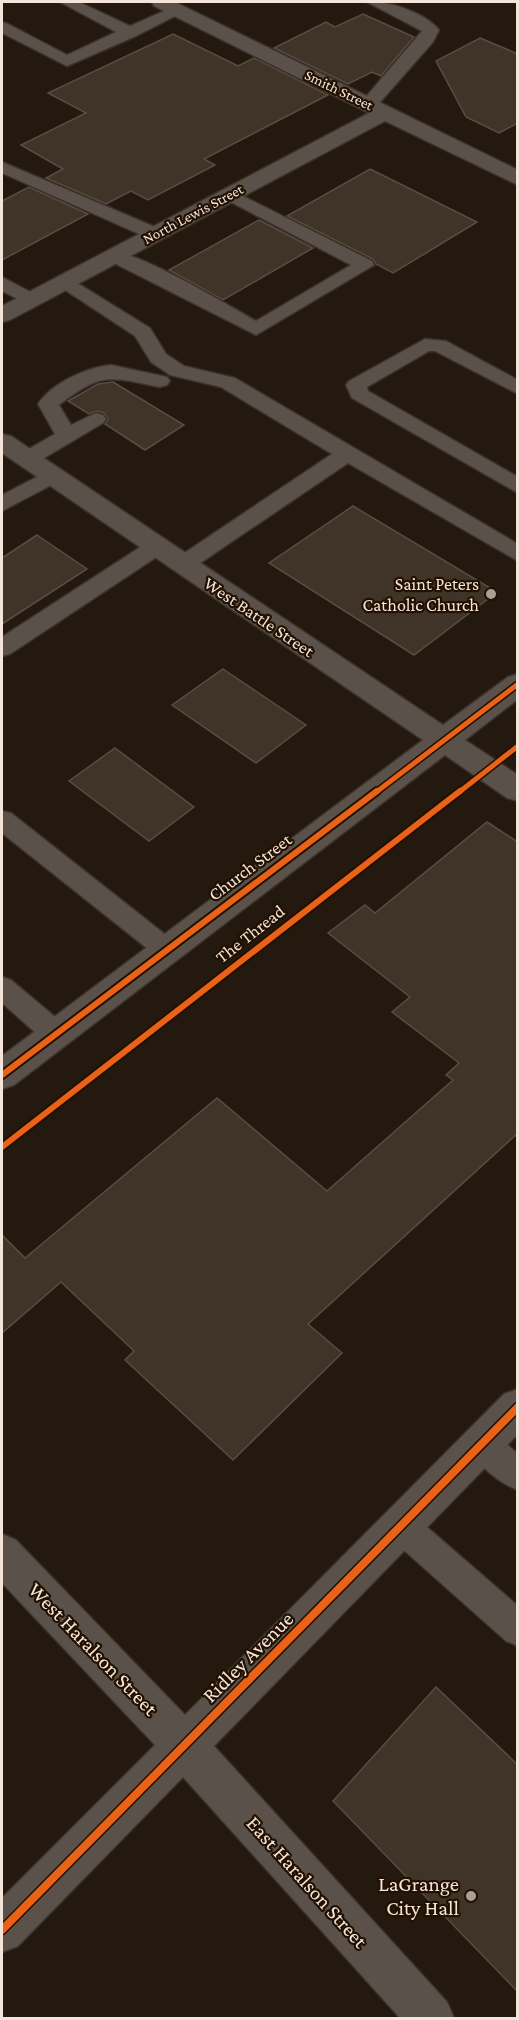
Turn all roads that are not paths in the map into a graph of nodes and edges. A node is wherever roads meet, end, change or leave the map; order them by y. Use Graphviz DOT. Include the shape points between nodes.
graph roads {
  1 [pos="68,2"];
  2 [pos="375,2"];
  3 [pos="170,6"];
  4 [pos="2,27"];
  5 [pos="130,33"];
  6 [pos="377,109"];
  7 [pos="2,167"];
  8 [pos="518,179"];
  9 [pos="231,195"];
  10 [pos="155,234"];
  11 [pos="115,256"];
  12 [pos="66,282"];
  13 [pos="2,283"];
  14 [pos="31,300"];
  15 [pos="2,315"];
  16 [pos="168,376"];
  17 [pos="518,388"];
  18 [pos="136,396"];
  19 [pos="96,419"];
  20 [pos="67,436"];
  21 [pos="2,442"];
  22 [pos="347,454"];
  23 [pos="27,459"];
  24 [pos="52,476"];
  25 [pos="518,486"];
  26 [pos="2,504"];
  27 [pos="156,547"];
  28 [pos="518,554"];
  29 [pos="182,565"];
  30 [pos="2,648"];
  31 [pos="518,684"];
  32 [pos="441,741"];
  33 [pos="518,790"];
  34 [pos="2,820"];
  35 [pos="167,950"];
  36 [pos="2,988"];
  37 [pos="56,1034"];
  38 [pos="2,1075"];
  39 [pos="518,1407"];
  40 [pos="482,1443"];
  41 [pos="518,1476"];
  42 [pos="400,1525"];
  43 [pos="2,1554"];
  44 [pos="518,1629"];
  45 [pos="184,1745"];
  46 [pos="2,1930"];
  47 [pos="431,2019"];
  1 -- 5 [label="lane"];
  2 -- 6 [label="lane" via="431,30"];
  3 -- 5 [label="lane"];
  3 -- 6 [label="street, Smith Street"];
  4 -- 5 [label="lane" via="67,61"];
  6 -- 8 [label="street, Smith Street"];
  6 -- 9 [label="street, North Lewis Street"];
  7 -- 10 [label="lane"];
  9 -- 10 [label="street, North Lewis Street"];
  9 -- 11 [label="lane" via="364,265 256,329"];
  10 -- 11 [label="street, North Lewis Street"];
  11 -- 12 [label="street, North Lewis Street"];
  12 -- 14 [label="street, North Lewis Street"];
  12 -- 16 [label="lane" via="143,332"];
  13 -- 14 [label="lane"];
  14 -- 15 [label="street, North Lewis Street"];
  16 -- 18 [label="lane"];
  16 -- 20 [label="lane" via="99,372 67,389 48,404"];
  16 -- 22 [label="lane" via="228,382"];
  17 -- 25 [label="lane" via="439,345 425,345 356,385 359,394"];
  19 -- 20 [label="lane"];
  20 -- 23 [label="lane"];
  21 -- 23 [label="street, West Battle Street"];
  22 -- 28 [label="lane"];
  22 -- 29 [label="lane"];
  23 -- 24 [label="street, West Battle Street"];
  24 -- 26 [label="lane"];
  24 -- 27 [label="street, West Battle Street"];
  27 -- 29 [label="street, West Battle Street"];
  27 -- 30 [label="lane"];
  29 -- 32 [label="street, West Battle Street"];
  31 -- 32 [label="street, Church Street"];
  32 -- 33 [label="street, West Battle Street"];
  32 -- 35 [label="street, Church Street"];
  34 -- 35 [label="lane"];
  35 -- 37 [label="street, Church Street"];
  36 -- 37 [label="lane"];
  37 -- 38 [label="street, Church Street"];
  39 -- 40 [label="street, Ridley Avenue"];
  40 -- 41 [label="lane"];
  40 -- 42 [label="street, Ridley Avenue"];
  42 -- 44 [label="lane"];
  42 -- 45 [label="street, Ridley Avenue"];
  43 -- 45 [label="street, West Haralson Street"];
  45 -- 46 [label="street, Ridley Avenue"];
  45 -- 47 [label="street, East Haralson Street"];
}
